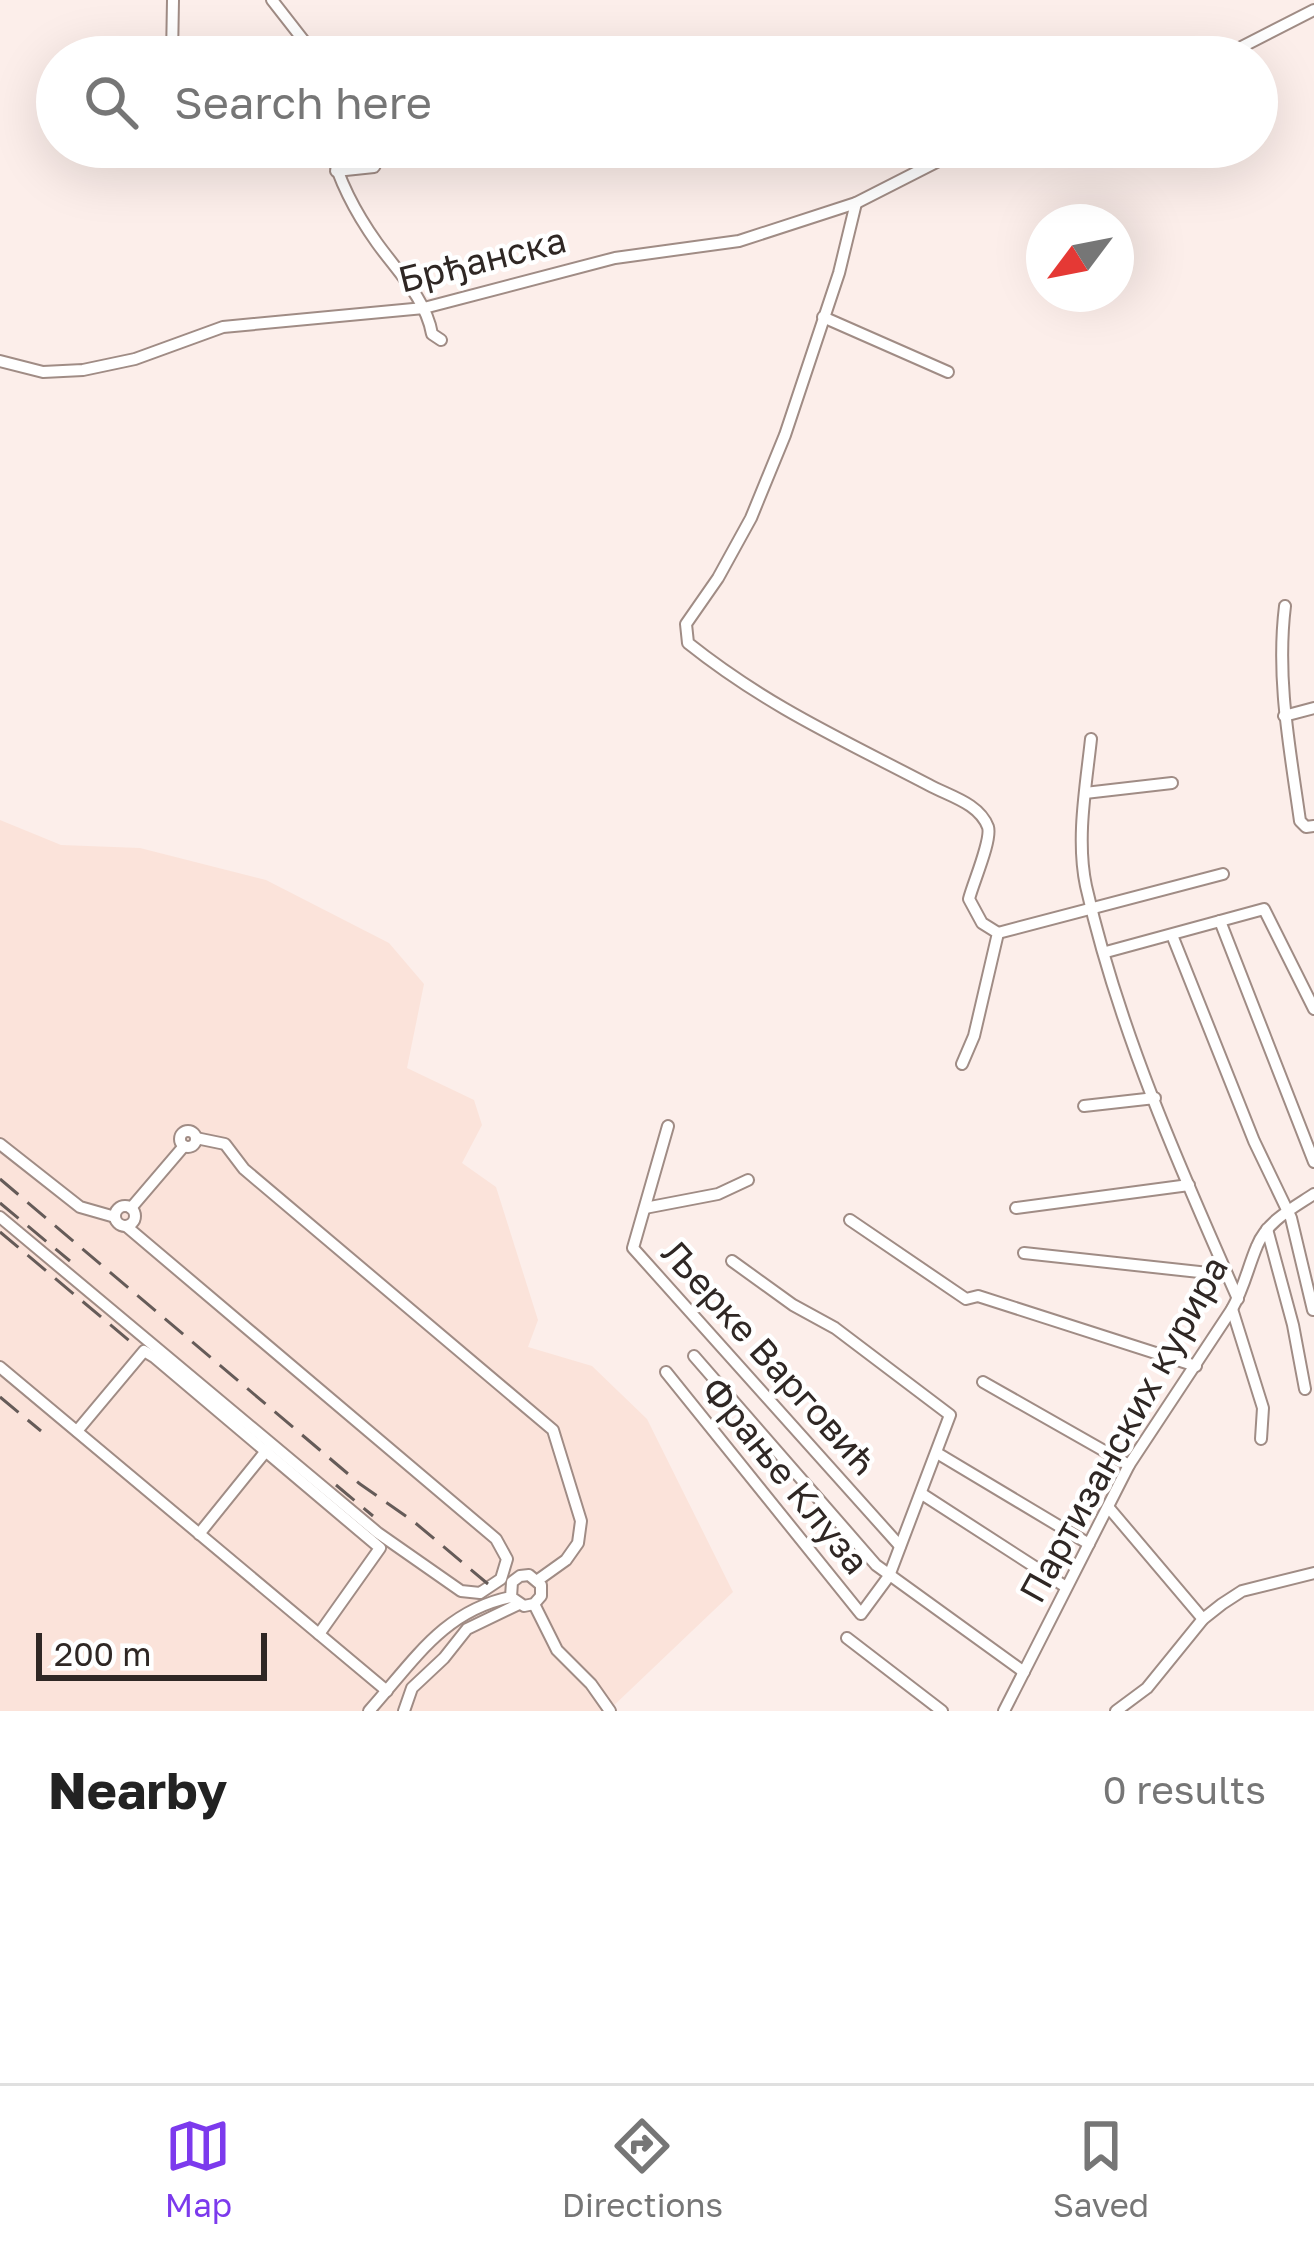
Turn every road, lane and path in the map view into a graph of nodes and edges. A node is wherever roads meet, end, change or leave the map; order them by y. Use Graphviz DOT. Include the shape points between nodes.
graph roads {
  1 [pos="173,0"];
  2 [pos="272,0"];
  3 [pos="1314,10"];
  4 [pos="172,36"];
  5 [pos="300,36"];
  6 [pos="1263,36"];
  7 [pos="336,168"];
  8 [pos="365,168"];
  9 [pos="924,168"];
  10 [pos="337,171"];
  11 [pos="856,202"];
  12 [pos="424,308"];
  13 [pos="824,317"];
  14 [pos="441,340"];
  15 [pos="0,361"];
  16 [pos="948,372"];
  17 [pos="1285,606"];
  18 [pos="1314,709"];
  19 [pos="1284,716"];
  20 [pos="1091,740"];
  21 [pos="1172,783"];
  22 [pos="1085,793"];
  23 [pos="1314,826"];
  24 [pos="1223,874"];
  25 [pos="1094,908"];
  26 [pos="1220,921"];
  27 [pos="998,933"];
  28 [pos="1172,935"];
  29 [pos="1106,952"];
  30 [pos="1314,1009"];
  31 [pos="962,1064"];
  32 [pos="1155,1098"];
  33 [pos="1084,1106"];
  34 [pos="668,1126"];
  35 [pos="0,1144"];
  36 [pos="1314,1162"];
  37 [pos="748,1180"];
  38 [pos="1189,1185"];
  39 [pos="1314,1194"];
  40 [pos="131,1208"];
  41 [pos="646,1208"];
  42 [pos="1016,1208"];
  43 [pos="1287,1212"];
  44 [pos="0,1217"];
  45 [pos="115,1217"];
  46 [pos="850,1220"];
  47 [pos="126,1226"];
  48 [pos="1267,1229"];
  49 [pos="1024,1253"];
  50 [pos="732,1261"];
  51 [pos="1227,1275"];
  52 [pos="1235,1304"];
  53 [pos="1313,1310"];
  54 [pos="694,1357"];
  55 [pos="1196,1366"];
  56 [pos="0,1367"];
  57 [pos="666,1372"];
  58 [pos="983,1382"];
  59 [pos="1305,1389"];
  60 [pos="76,1431"];
  61 [pos="1261,1439"];
  62 [pos="266,1451"];
  63 [pos="937,1453"];
  64 [pos="1129,1466"];
  65 [pos="922,1495"];
  66 [pos="1109,1508"];
  67 [pos="199,1534"];
  68 [pos="1089,1544"];
  69 [pos="900,1546"];
  70 [pos="1314,1573"];
  71 [pos="889,1576"];
  72 [pos="538,1580"];
  73 [pos="1066,1587"];
  74 [pos="515,1600"];
  75 [pos="534,1604"];
  76 [pos="1203,1619"];
  77 [pos="320,1634"];
  78 [pos="847,1638"];
  79 [pos="1024,1672"];
  80 [pos="388,1691"];
  81 [pos="369,1711"];
  82 [pos="404,1711"];
  83 [pos="610,1711"];
  84 [pos="942,1711"];
  85 [pos="1004,1711"];
  86 [pos="1116,1711"];
  1 -- 4 [label="street"];
  2 -- 5 [label="street"];
  3 -- 6 [label="street"];
  7 -- 10 [label="street"];
  8 -- 10 [label="street"];
  9 -- 11 [label="street, Брђанска"];
  10 -- 12 [label="street"];
  11 -- 12 [label="street, Брђанска" via="739,241 614,258"];
  11 -- 13 [label="street"];
  12 -- 14 [label="street" via="431,334"];
  12 -- 15 [label="street, Брђанска" via="223,327 83,370 43,372"];
  13 -- 16 [label="street"];
  13 -- 27 [label="street" via="768,476 686,624 688,643 798,720 963,800 990,833 969,898"];
  17 -- 19 [label="street"];
  18 -- 19 [label="street"];
  19 -- 23 [label="street" via="1300,821"];
  20 -- 22 [label="street"];
  21 -- 22 [label="street"];
  22 -- 25 [label="street" via="1084,861"];
  24 -- 25 [label="street"];
  25 -- 27 [label="street"];
  25 -- 29 [label="street"];
  26 -- 28 [label="street"];
  26 -- 30 [label="street" via="1264,909"];
  26 -- 36 [label="street"];
  27 -- 31 [label="street"];
  28 -- 29 [label="street"];
  28 -- 43 [label="street"];
  29 -- 32 [label="street"];
  32 -- 33 [label="street"];
  32 -- 38 [label="street"];
  34 -- 41 [label="street, Љерке Варговић"];
  35 -- 45 [label="street" via="80,1207"];
  37 -- 41 [label="street"];
  38 -- 42 [label="street"];
  38 -- 51 [label="street"];
  39 -- 43 [label="street, Партизанских курира"];
  40 -- 45 [label="street"];
  40 -- 47 [label="street" via="135,1217"];
  40 -- 72 [label="street" via="184,1146 196,1138 225,1144 244,1169 553,1430 581,1521 566,1560"];
  41 -- 69 [label="street, Љерке Варговић" via="633,1249"];
  43 -- 48 [label="street, Партизанских курира"];
  43 -- 53 [label="street"];
  44 -- 47 [label="street" via="377,1533 460,1592 480,1593 501,1580 506,1552 496,1539"];
  45 -- 47 [label="street"];
  46 -- 55 [label="street" via="966,1299 978,1296"];
  48 -- 52 [label="street, Партизанских курира"];
  48 -- 59 [label="street"];
  49 -- 51 [label="street"];
  50 -- 63 [label="street" via="950,1415"];
  51 -- 52 [label="street"];
  52 -- 55 [label="street, Партизанских курира"];
  52 -- 61 [label="street" via="1263,1408"];
  54 -- 71 [label="street"];
  55 -- 64 [label="street, Партизанских курира"];
  56 -- 60 [label="street"];
  57 -- 71 [label="street, Фрање Клуза" via="861,1614"];
  58 -- 64 [label="street"];
  60 -- 62 [label="street" via="144,1352"];
  60 -- 67 [label="street"];
  62 -- 67 [label="street"];
  62 -- 77 [label="street" via="380,1548"];
  63 -- 65 [label="street"];
  63 -- 68 [label="street"];
  64 -- 66 [label="street, Партизанских курира"];
  65 -- 69 [label="street"];
  65 -- 73 [label="street"];
  66 -- 68 [label="street, Партизанских курира"];
  66 -- 76 [label="street"];
  67 -- 77 [label="street"];
  68 -- 73 [label="street, Партизанских курира"];
  69 -- 71 [label="street"];
  70 -- 76 [label="street" via="1242,1591"];
  71 -- 79 [label="street"];
  72 -- 74 [label="street" via="520,1576 511,1587"];
  72 -- 75 [label="street"];
  73 -- 79 [label="street, Партизанских курира"];
  74 -- 75 [label="street"];
  74 -- 80 [label="street" via="481,1603 452,1619"];
  74 -- 82 [label="street" via="467,1629 412,1688"];
  75 -- 83 [label="street" via="557,1651"];
  76 -- 86 [label="street" via="1147,1688"];
  77 -- 80 [label="street"];
  78 -- 84 [label="street"];
  79 -- 85 [label="street, Партизанских курира"];
  80 -- 81 [label="street"];
}
